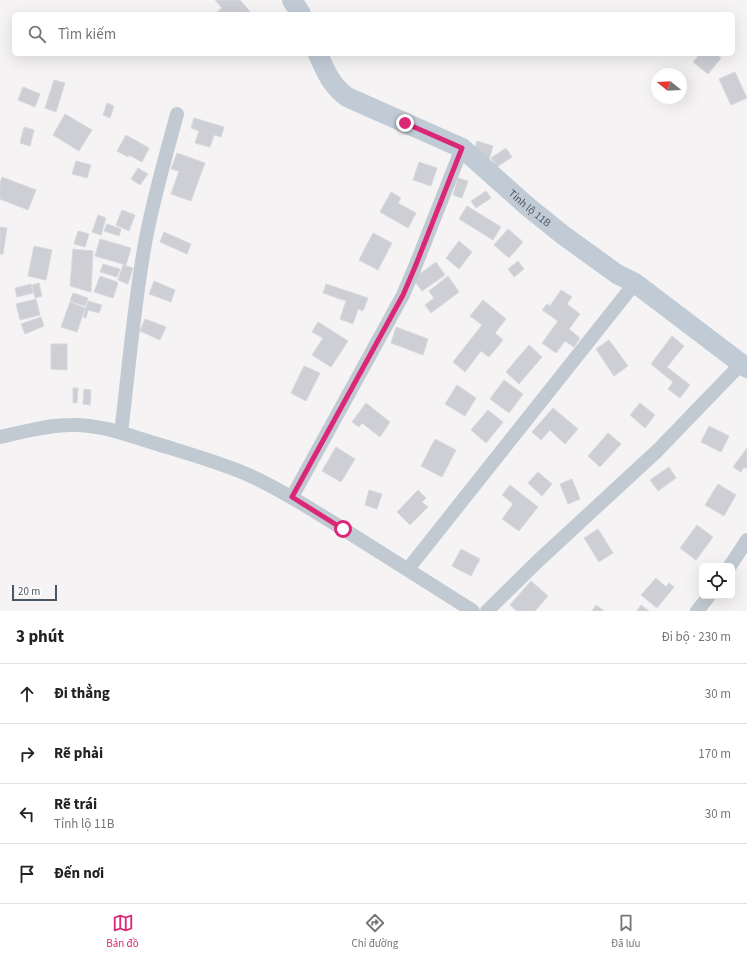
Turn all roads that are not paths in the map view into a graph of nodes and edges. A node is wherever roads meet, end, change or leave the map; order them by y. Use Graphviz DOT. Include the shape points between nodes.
graph roads {
  1 [pos="292,0"];
  2 [pos="300,12"];
  3 [pos="319,56"];
  4 [pos="177,114"];
  5 [pos="462,148"];
  6 [pos="635,283"];
  7 [pos="744,366"];
  8 [pos="122,433"];
  9 [pos="0,437"];
  10 [pos="292,497"];
  11 [pos="747,540"];
  12 [pos="732,563"];
  13 [pos="408,569"];
  14 [pos="707,599"];
  15 [pos="473,611"];
  16 [pos="487,611"];
  17 [pos="697,611"];
  1 -- 2 [label="main road"];
  3 -- 5 [label="main road, Tỉnh lộ 11B" via="327,75 347,97"];
  4 -- 8 [label="street" via="146,238 133,326"];
  5 -- 6 [label="main road, Tỉnh lộ 11B" via="563,235 617,274"];
  5 -- 10 [label="street" via="403,295"];
  6 -- 7 [label="main road, Tỉnh lộ 11B"];
  6 -- 13 [label="street"];
  7 -- 16 [label="street"];
  8 -- 9 [label="street" via="72,425"];
  8 -- 10 [label="street" via="235,469"];
  10 -- 13 [label="street"];
  11 -- 12 [label="street"];
  13 -- 15 [label="street"];
  14 -- 17 [label="street"];
}
